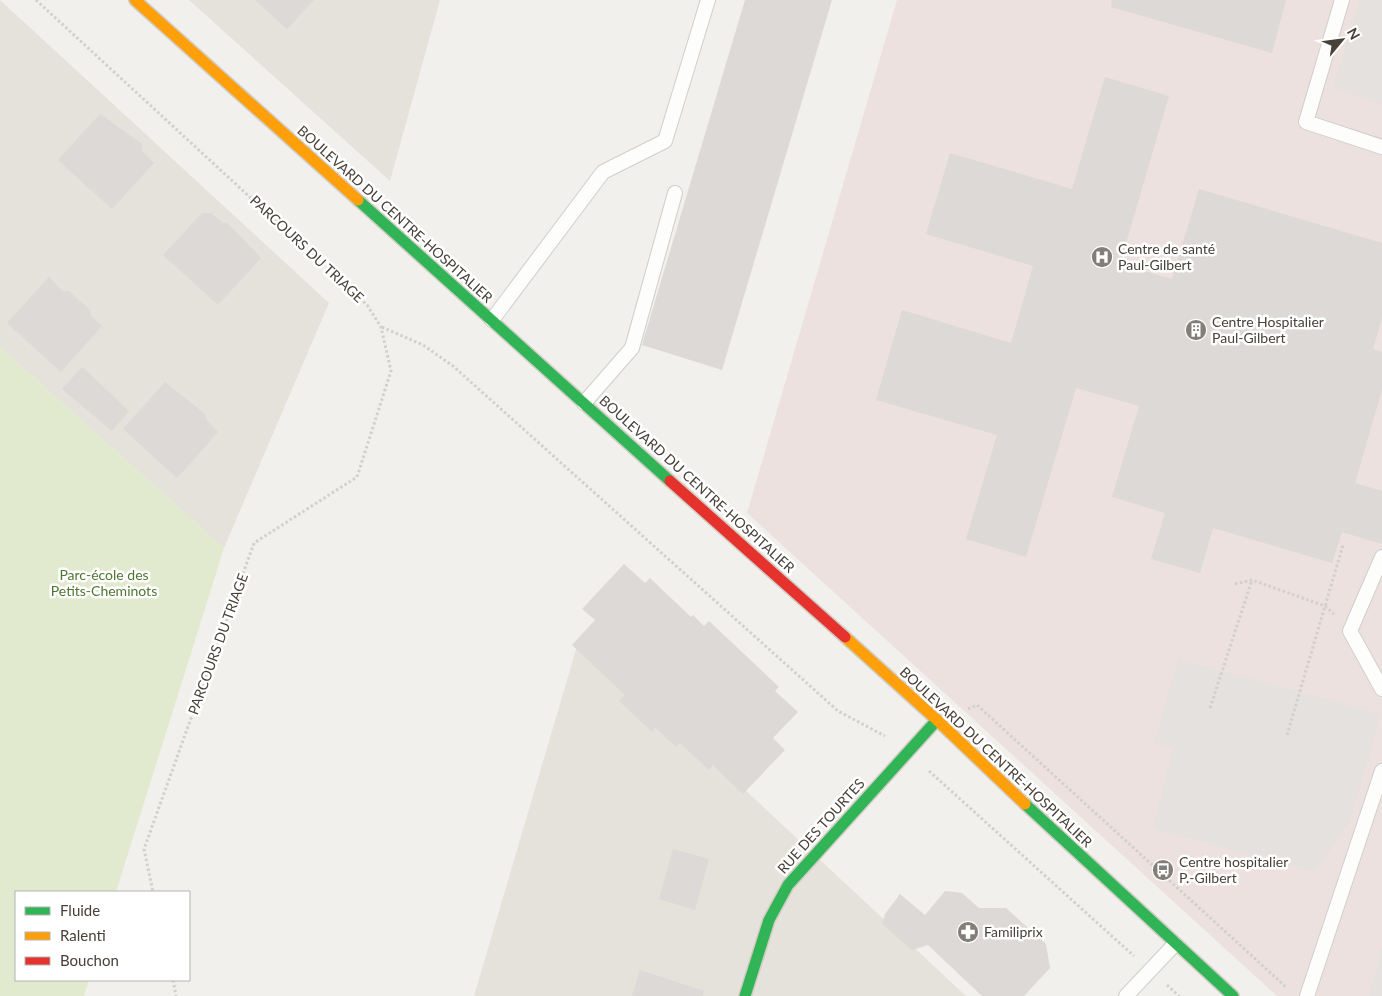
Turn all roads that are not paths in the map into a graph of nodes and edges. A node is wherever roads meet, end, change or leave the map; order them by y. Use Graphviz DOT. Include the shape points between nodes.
graph roads {
  1 [pos="135,0"];
  2 [pos="708,0"];
  3 [pos="1342,0"];
  4 [pos="1382,147"];
  5 [pos="675,193"];
  6 [pos="492,320"];
  7 [pos="584,403"];
  8 [pos="1382,557"];
  9 [pos="1382,689"];
  10 [pos="936,720"];
  11 [pos="1382,771"];
  12 [pos="1175,944"];
  13 [pos="745,996"];
  14 [pos="1126,996"];
  15 [pos="1233,996"];
  16 [pos="1306,996"];
  1 -- 6 [label="street, BOULEVARD DU CENTRE-HOSPITALIER"];
  2 -- 6 [label="lane" via="665,140 603,172"];
  3 -- 4 [label="lane" via="1306,122"];
  5 -- 7 [label="lane" via="632,348"];
  6 -- 7 [label="street, BOULEVARD DU CENTRE-HOSPITALIER"];
  7 -- 10 [label="street, BOULEVARD DU CENTRE-HOSPITALIER"];
  8 -- 9 [label="lane" via="1350,631"];
  10 -- 12 [label="street, BOULEVARD DU CENTRE-HOSPITALIER"];
  10 -- 13 [label="street, RUE DES TOURTES" via="788,885 769,920"];
  11 -- 16 [label="lane"];
  12 -- 14 [label="lane"];
  12 -- 15 [label="street, BOULEVARD DU CENTRE-HOSPITALIER"];
}
